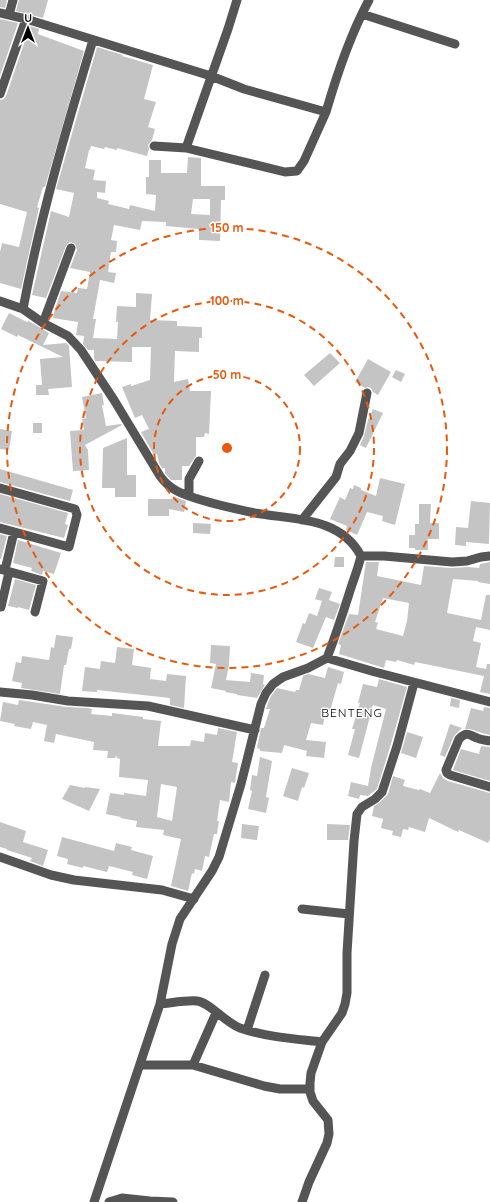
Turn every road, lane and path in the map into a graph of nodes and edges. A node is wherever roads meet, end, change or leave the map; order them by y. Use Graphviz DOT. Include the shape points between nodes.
graph roads {
  1 [pos="13,0"];
  2 [pos="237,0"];
  3 [pos="369,0"];
  4 [pos="4,14"];
  5 [pos="362,14"];
  6 [pos="26,19"];
  7 [pos="93,40"];
  8 [pos="456,44"];
  9 [pos="212,76"];
  10 [pos="0,94"];
  11 [pos="326,112"];
  12 [pos="154,146"];
  13 [pos="186,148"];
  14 [pos="71,248"];
  15 [pos="0,301"];
  16 [pos="23,309"];
  17 [pos="43,323"];
  18 [pos="367,393"];
  19 [pos="199,461"];
  20 [pos="0,488"];
  21 [pos="189,496"];
  22 [pos="302,520"];
  23 [pos="0,528"];
  24 [pos="14,532"];
  25 [pos="361,556"];
  26 [pos="490,556"];
  27 [pos="5,570"];
  28 [pos="0,607"];
  29 [pos="35,612"];
  30 [pos="327,658"];
  31 [pos="414,682"];
  32 [pos="0,692"];
  33 [pos="490,702"];
  34 [pos="255,730"];
  35 [pos="490,741"];
  36 [pos="490,787"];
  37 [pos="0,858"];
  38 [pos="194,899"];
  39 [pos="302,909"];
  40 [pos="350,914"];
  41 [pos="265,975"];
  42 [pos="160,1004"];
  43 [pos="216,1013"];
  44 [pos="246,1030"];
  45 [pos="322,1042"];
  46 [pos="193,1064"];
  47 [pos="140,1065"];
  48 [pos="310,1089"];
  49 [pos="94,1202"];
  50 [pos="109,1202"];
  51 [pos="172,1202"];
  52 [pos="302,1202"];
  1 -- 4 [label="street"];
  2 -- 9 [label="street"];
  3 -- 5 [label="street"];
  4 -- 6 [label="street"];
  5 -- 8 [label="street"];
  5 -- 11 [label="street" via="338,72"];
  6 -- 7 [label="street"];
  6 -- 10 [label="street"];
  7 -- 9 [label="street"];
  7 -- 16 [label="street" via="49,195"];
  9 -- 11 [label="street" via="244,89"];
  9 -- 13 [label="street"];
  11 -- 13 [label="street" via="304,161 296,171 285,172"];
  12 -- 13 [label="street"];
  14 -- 17 [label="street"];
  15 -- 16 [label="street"];
  16 -- 17 [label="street"];
  17 -- 21 [label="street" via="68,336 81,350 162,480 171,488"];
  18 -- 22 [label="street" via="359,433 350,451 340,464 336,476"];
  19 -- 21 [label="street" via="189,479"];
  20 -- 24 [label="street" via="75,508 77,515 69,546"];
  21 -- 22 [label="street" via="255,513"];
  22 -- 25 [label="street" via="321,524 342,534 356,546"];
  23 -- 24 [label="street"];
  24 -- 27 [label="street"];
  25 -- 26 [label="street" via="452,562"];
  25 -- 30 [label="street"];
  27 -- 28 [label="street"];
  27 -- 29 [label="street" via="43,581"];
  30 -- 31 [label="street"];
  30 -- 34 [label="street" via="273,684 261,704"];
  31 -- 33 [label="street"];
  31 -- 40 [label="street" via="382,792 357,814"];
  32 -- 34 [label="street" via="68,701 148,706"];
  34 -- 38 [label="street" via="219,857"];
  35 -- 36 [label="street" via="470,734 462,736 446,770 450,775"];
  37 -- 38 [label="street" via="74,880 162,890"];
  38 -- 42 [label="street" via="180,919 175,932"];
  39 -- 40 [label="street"];
  40 -- 45 [label="street" via="345,1004 342,1013"];
  41 -- 44 [label="street"];
  42 -- 43 [label="street" via="198,1001"];
  42 -- 47 [label="street"];
  43 -- 44 [label="street" via="233,1025"];
  43 -- 46 [label="street"];
  44 -- 45 [label="street"];
  45 -- 48 [label="street" via="311,1073"];
  46 -- 47 [label="street"];
  46 -- 48 [label="street" via="264,1086"];
  47 -- 49 [label="street"];
  48 -- 52 [label="street" via="313,1101 328,1120 329,1134"];
  50 -- 51 [label="street" via="122,1198"];
}
